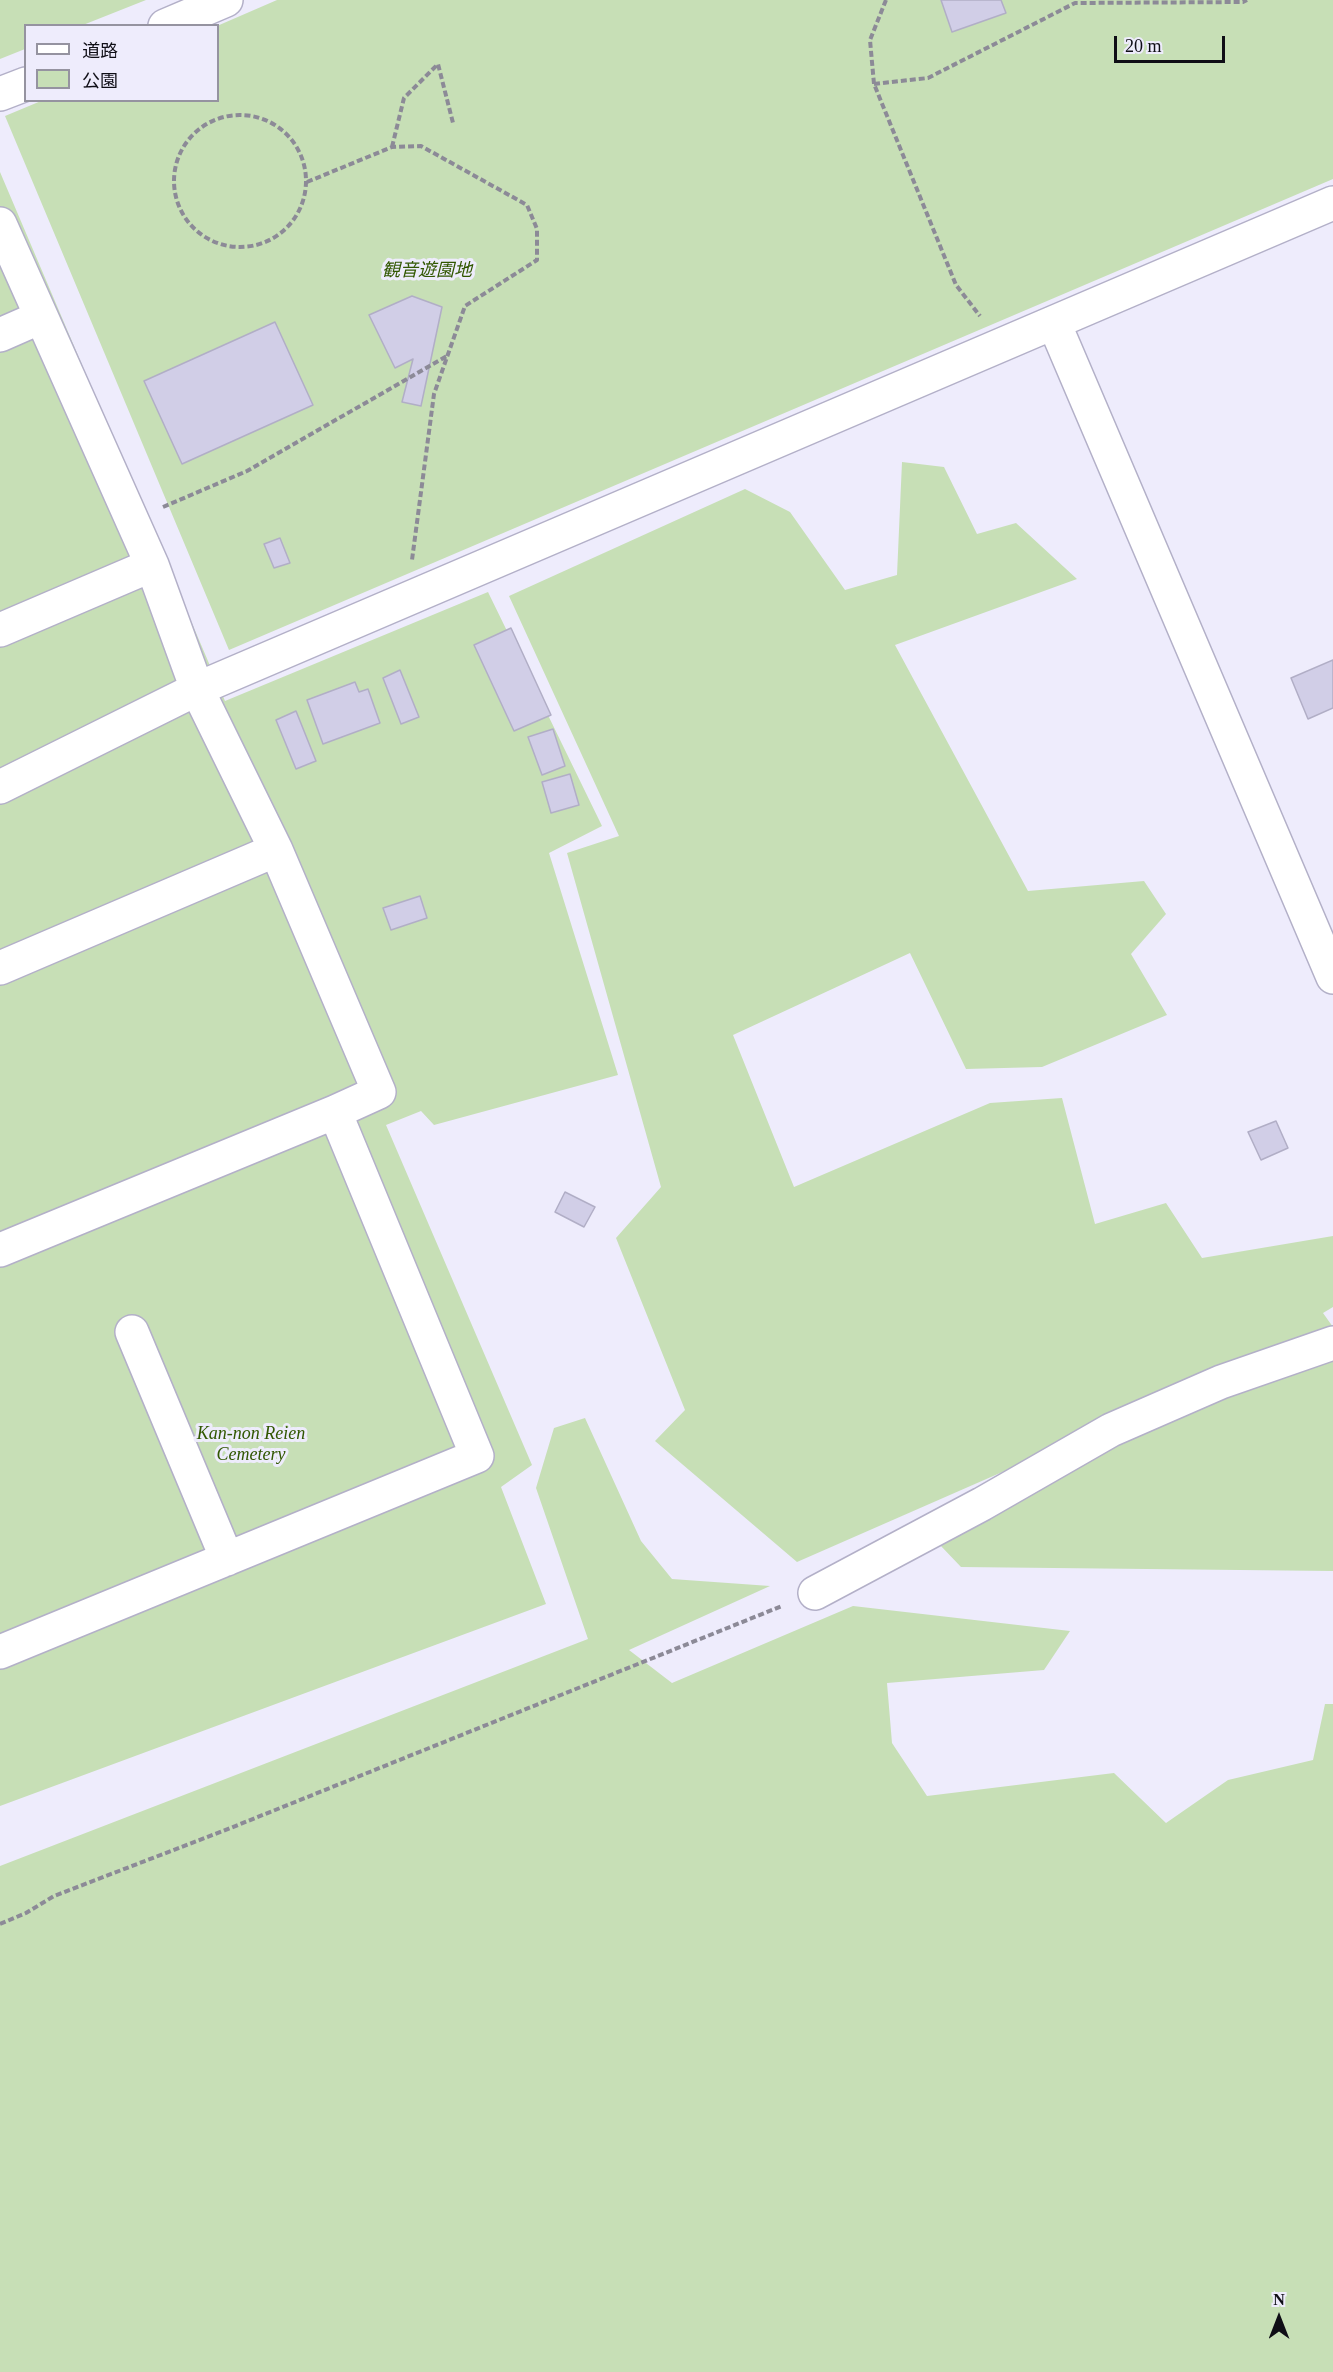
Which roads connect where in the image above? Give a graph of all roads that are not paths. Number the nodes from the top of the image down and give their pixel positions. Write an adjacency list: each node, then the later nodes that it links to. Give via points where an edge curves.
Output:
1 (225, 0): 2 (street)
2 (170, 24)
3 (24, 85): 4 (street)
4 (0, 94)
5 (1330, 212): 9 (street)
6 (0, 224): 7 (street)
7 (13, 288): 8 (street)
8 (41, 317): 10 (street); 11 (street)
9 (1054, 323): 13 (street); 17 (street)
10 (0, 335)
11 (152, 565): 12 (street); 13 (street)
12 (0, 630)
13 (197, 689): 14 (street); 15 (street)
14 (0, 787)
15 (276, 850): 16 (street); 18 (street, via 378,1092)
16 (0, 968)
17 (1333, 977)
18 (335, 1112): 19 (street); 22 (street, via 477,1456)
19 (0, 1250)
20 (132, 1332): 22 (street)
21 (1333, 1343): 23 (street, via 1221,1382 1111,1430)
22 (227, 1559): 24 (street)
23 (815, 1593)
24 (0, 1652)

